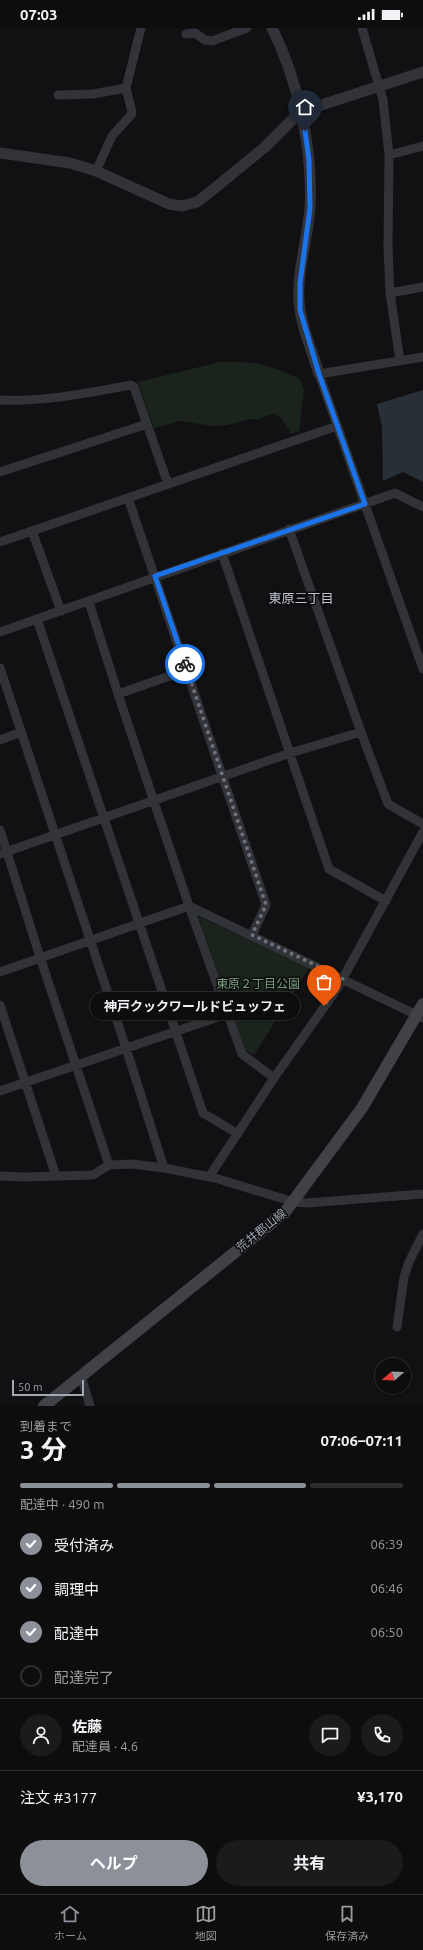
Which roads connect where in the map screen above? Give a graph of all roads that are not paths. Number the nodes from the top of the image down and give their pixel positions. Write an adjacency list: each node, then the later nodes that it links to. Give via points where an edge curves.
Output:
1 (142, 28): 8 (street)
2 (247, 28): 5 (street, via 212,41 204,40 194,33)
3 (272, 28): 10 (street, via 290,70)
4 (362, 28): 7 (street)
5 (186, 34)
6 (423, 72): 7 (street)
7 (380, 85): 10 (street); 13 (street)
8 (126, 88): 9 (street, via 93,94); 14 (street, via 132,107 131,115 112,136)
9 (58, 95)
10 (300, 112): 14 (street, via 265,147 197,202 182,206 169,204); 19 (street, via 309,160 310,201 299,299 303,323)
11 (423, 146): 13 (street)
12 (0, 153): 14 (street, via 63,161)
13 (389, 155): 16 (street)
14 (96, 171)
15 (423, 288): 16 (street)
16 (390, 293): 18 (street)
17 (423, 357): 18 (street)
18 (400, 361): 19 (street)
19 (319, 374): 22 (street)
20 (0, 400): 21 (street, via 53,398 131,385 134,387)
21 (147, 424): 23 (street); 24 (street)
22 (337, 426): 24 (street); 26 (street)
23 (0, 472)
24 (168, 484): 25 (street)
25 (128, 498): 29 (street); 32 (street)
26 (365, 504): 27 (street, via 395,493); 28 (street); 37 (street)
27 (423, 507)
28 (289, 530): 31 (street); 43 (street)
29 (32, 531): 30 (street); 34 (street)
30 (0, 542)
31 (222, 553): 32 (street); 45 (street)
32 (155, 576): 33 (street); 40 (street)
33 (89, 602): 34 (street); 41 (street)
34 (61, 611): 35 (street)
35 (37, 619): 36 (street); 48 (street)
36 (0, 632)
37 (419, 645): 39 (street)
38 (0, 668): 42 (street)
39 (423, 669)
40 (186, 670): 41 (street); 46 (street)
41 (118, 694): 47 (street)
42 (21, 732): 44 (street); 52 (street)
43 (361, 732): 45 (street); 49 (street, via 388,804)
44 (0, 740)
45 (290, 753): 46 (street); 54 (street, via 329,869)
46 (223, 777): 47 (street); 57 (street, via 266,905)
47 (153, 801): 48 (street); 55 (street)
48 (103, 818): 52 (street); 56 (street)
49 (423, 824)
50 (0, 830): 53 (street)
51 (423, 832): 54 (street)
52 (55, 836): 53 (street); 58 (street)
53 (3, 852): 59 (street)
54 (386, 901): 61 (street)
55 (189, 906): 56 (street); 57 (street); 64 (street)
56 (139, 924): 58 (street); 65 (street)
57 (252, 935): 61 (street)
58 (89, 941): 59 (street); 66 (street)
59 (40, 957): 60 (street); 67 (street)
60 (0, 972)
61 (343, 978): 63 (street); 68 (street)
62 (0, 1005): 69 (street)
63 (421, 1012): 78 (main road, 荒井郡山線, via 362,1108)
64 (227, 1014): 65 (street); 68 (street, via 242,1054)
65 (175, 1031): 66 (street); 71 (street, via 203,1113)
66 (126, 1048): 67 (street); 73 (street)
67 (75, 1064): 69 (street); 72 (street)
68 (274, 1078): 71 (street)
69 (25, 1082): 70 (street); 75 (street)
70 (0, 1091)
71 (238, 1134): 76 (street)
72 (109, 1165): 73 (street, via 132,1164); 75 (street, via 93,1175)
73 (164, 1168): 76 (street)
74 (0, 1176): 75 (street)
75 (56, 1176)
76 (209, 1177): 78 (street)
77 (423, 1194): 78 (street, via 324,1203)
78 (294, 1202): 81 (main road, 荒井郡山線, via 285,1212)
79 (423, 1234): 80 (street, via 404,1276)
80 (397, 1327)
81 (81, 1376): 82 (main road, 荒井郡山線); 83 (street)
82 (44, 1406)
83 (90, 1406)

